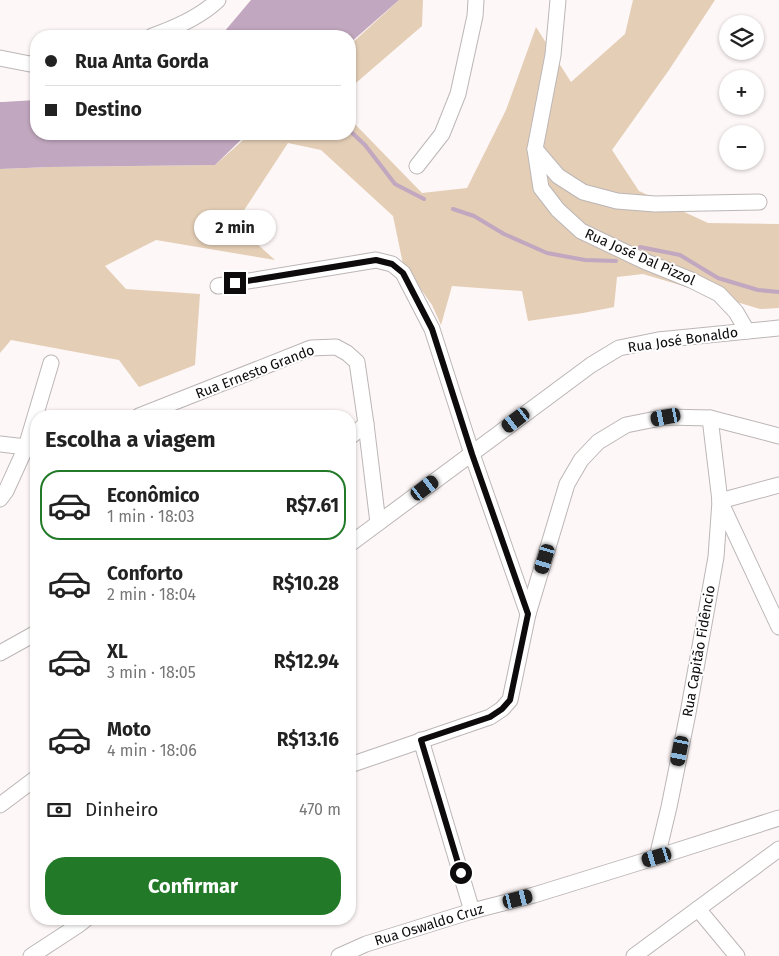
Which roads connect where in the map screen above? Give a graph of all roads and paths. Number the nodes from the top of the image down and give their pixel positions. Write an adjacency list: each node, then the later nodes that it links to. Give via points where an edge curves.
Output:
1 (218, 0): 4 (street, via 210,8)
2 (476, 0): 8 (street, via 458,94 442,134)
3 (558, 0): 7 (street, Rua José Dal Pizzol, via 553,55)
4 (168, 30)
5 (0, 58): 6 (street)
6 (30, 64)
7 (535, 149): 9 (street, via 558,176 575,187 617,202); 12 (street, Rua José Dal Pizzol, via 541,188 558,210 581,231 719,294 736,312)
8 (417, 166)
9 (759, 202)
10 (218, 286): 23 (street, via 376,260 392,264 403,273 432,329)
11 (779, 328): 12 (street, Rua José Bonaldo)
12 (747, 331): 23 (street, Rua José Bonaldo, via 658,340 619,348 591,365)
13 (51, 363): 14 (street)
14 (40, 410)
15 (154, 410): 17 (street, Rua Ernesto Grando, via 311,348 336,347 357,362)
16 (710, 418): 19 (street); 26 (street); 29 (street, via 666,417 626,425 598,442 581,460 567,484)
17 (366, 424): 18 (street); 27 (street, Rua Ernesto Grando)
18 (356, 432)
19 (779, 436)
20 (0, 444): 21 (street)
21 (30, 446)
22 (30, 448): 25 (street)
23 (472, 454): 27 (street, Rua José Bonaldo); 29 (street)
24 (779, 485): 26 (street)
25 (0, 499)
26 (720, 501): 30 (street); 39 (street, Rua Capitão Fidêncio, via 716,558 688,713)
27 (378, 523): 28 (street, Rua José Bonaldo)
28 (356, 540)
29 (528, 614): 33 (street, via 510,700 490,717)
30 (777, 619)
31 (30, 636): 32 (street)
32 (0, 653)
33 (421, 740): 34 (street); 41 (street)
34 (356, 763)
35 (30, 782): 36 (street)
36 (0, 805)
37 (779, 818): 39 (street, Rua Oswaldo Cruz)
38 (779, 850): 40 (street)
39 (657, 857): 41 (street, Rua Oswaldo Cruz)
40 (698, 909): 45 (street); 46 (street)
41 (472, 911): 44 (street, Rua Oswaldo Cruz)
42 (78, 925): 43 (street)
43 (31, 956)
44 (338, 956)
45 (634, 956)
46 (737, 956)

